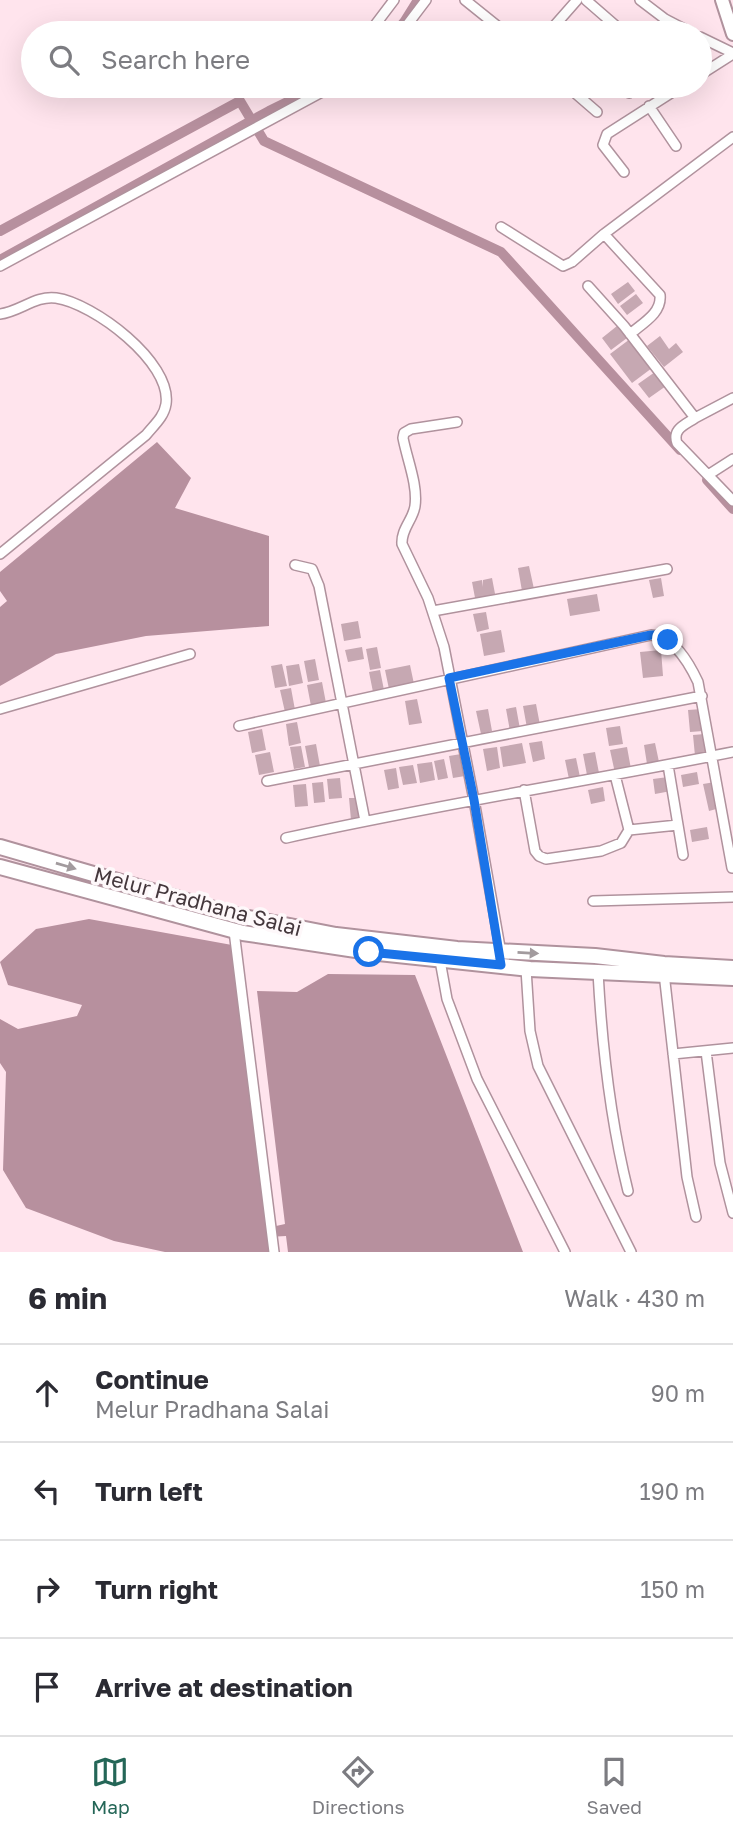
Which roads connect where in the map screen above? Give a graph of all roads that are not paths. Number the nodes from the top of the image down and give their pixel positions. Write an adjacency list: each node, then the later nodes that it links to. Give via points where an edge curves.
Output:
1 (394, 0): 8 (street)
2 (426, 0): 9 (street)
3 (465, 0): 10 (street)
4 (577, 0): 11 (street)
5 (586, 0): 12 (street)
6 (640, 0): 13 (street)
7 (722, 0): 14 (main road)
8 (380, 21)
9 (410, 21)
10 (491, 21)
11 (558, 21)
12 (610, 21)
13 (669, 21)
14 (733, 34)
15 (712, 43): 16 (street)
16 (733, 53): 17 (street)
17 (712, 67)
18 (311, 98): 28 (street)
19 (581, 98): 22 (street)
20 (662, 98): 21 (street)
21 (649, 106): 24 (street); 25 (street, via 604,139 603,145)
22 (597, 112)
23 (733, 136): 27 (street)
24 (676, 146)
25 (624, 172)
26 (501, 227): 27 (street, via 563,266)
27 (604, 234): 31 (street, via 660,295 654,314)
28 (0, 266)
29 (588, 286): 31 (street)
30 (0, 314): 38 (street, via 38,300 66,300 125,334 163,381 166,394 161,418 146,435)
31 (630, 334): 33 (street)
32 (733, 398): 33 (street)
33 (695, 418): 36 (street, via 678,430 675,439)
34 (457, 422): 41 (street, via 411,429 403,438 415,508 401,536 402,544)
35 (733, 459): 36 (street)
36 (708, 475): 37 (street)
37 (733, 501)
38 (0, 554)
39 (295, 565): 45 (street, via 307,566 315,574)
40 (667, 569): 41 (street)
41 (433, 611): 43 (street)
42 (190, 654): 46 (street)
43 (449, 678): 44 (street, via 660,635 691,667); 45 (street); 48 (street)
44 (702, 696): 48 (street); 50 (street)
45 (341, 704): 47 (street); 51 (street)
46 (0, 709)
47 (239, 726)
48 (462, 742): 51 (street); 56 (street)
49 (733, 752): 50 (street)
50 (712, 756): 52 (street); 64 (street)
51 (352, 763): 54 (street); 57 (street)
52 (668, 765): 53 (street); 58 (street)
53 (615, 775): 55 (street); 59 (street)
54 (267, 781)
55 (524, 790): 56 (street); 59 (street, via 536,851 542,858 613,847)
56 (474, 800): 57 (street); 69 (street)
57 (365, 821): 60 (street)
58 (678, 825): 59 (street); 62 (street)
59 (629, 830)
60 (286, 838)
61 (0, 847): 68 (main road, Melur Pradhana Salai, one-way to 68, via 238,916)
62 (684, 855)
63 (0, 867): 67 (main road, Melur Pradhana Salai)
64 (732, 868)
65 (733, 897): 66 (street)
66 (593, 901)
67 (234, 931): 68 (main road, Melur Pradhana Salai, via 369,952); 81 (street)
68 (438, 952): 69 (main road, Melur Pradhana Salai); 82 (street, via 447,999 477,1079)
69 (501, 959): 71 (main road, Melur Pradhana Salai); 72 (main road, Melur Pradhana Salai, one-way to 72, via 595,956)
70 (733, 968): 72 (main road, Melur Pradhana Salai)
71 (526, 969): 73 (main road, Melur Pradhana Salai); 83 (street, via 530,1031 538,1066)
72 (664, 970): 73 (main road, Melur Pradhana Salai); 74 (main road, Melur Pradhana Salai); 77 (street)
73 (598, 972): 78 (street, via 602,1045)
74 (733, 978)
75 (733, 1048): 76 (street)
76 (706, 1051): 77 (street); 79 (street, via 720,1163)
77 (673, 1054): 80 (street)
78 (628, 1191)
79 (733, 1213)
80 (696, 1217)
81 (274, 1252)
82 (565, 1252)
83 (631, 1252)

